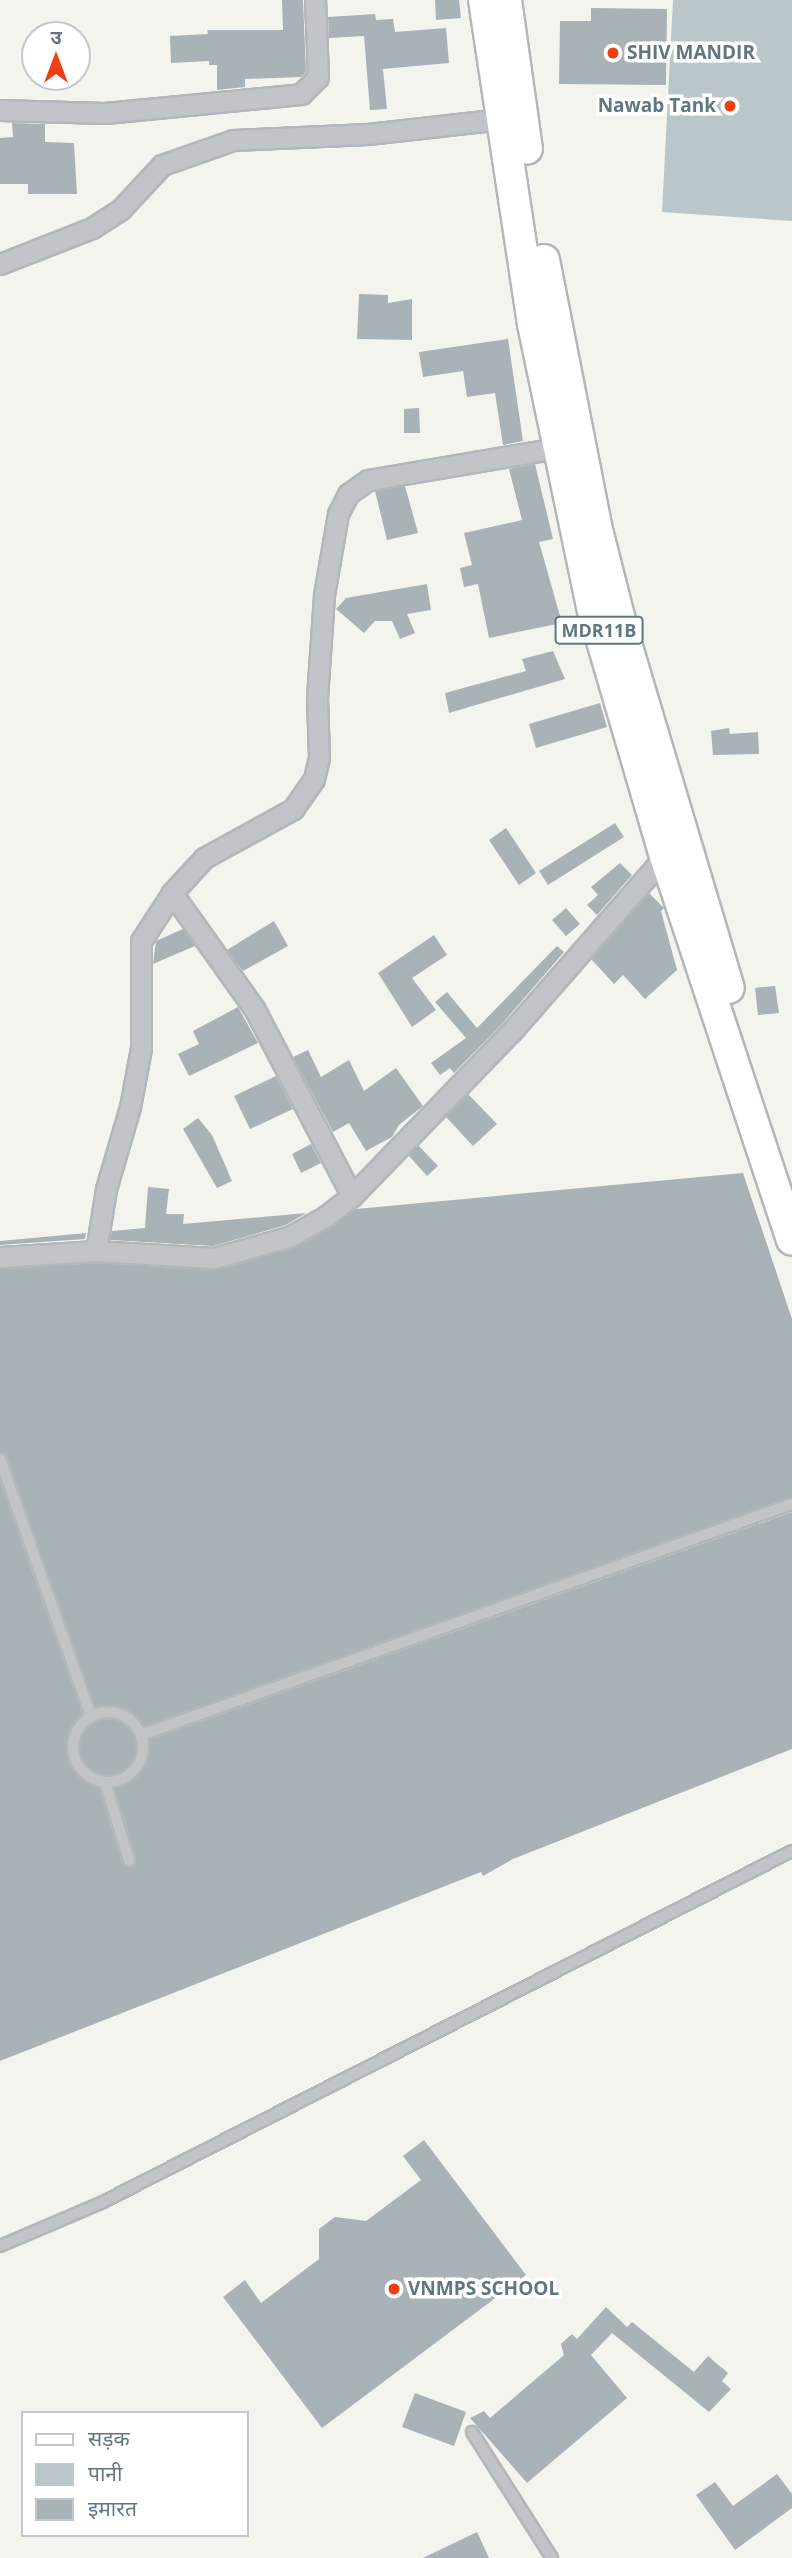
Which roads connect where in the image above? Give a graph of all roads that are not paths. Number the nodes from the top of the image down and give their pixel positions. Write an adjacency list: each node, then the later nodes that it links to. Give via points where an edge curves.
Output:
1 (315, 0): 4 (street, via 318,77 302,94 105,113)
2 (484, 0): 5 (main road, MDR11B)
3 (506, 0): 5 (main road, MDR11B)
4 (0, 110)
5 (512, 118): 6 (street, via 368,134 233,140 162,165 121,209 92,228); 7 (main road, MDR11B); 8 (main road, MDR11B, via 598,534)
6 (0, 264)
7 (557, 448): 8 (main road, MDR11B, via 593,610); 9 (street, via 368,480 348,494 338,514 324,595 317,698 319,757 314,779 293,809 204,858)
8 (669, 844): 10 (main road, MDR11B); 11 (street, via 511,1032); 12 (main road, MDR11B)
9 (172, 893): 11 (street, via 255,1010); 13 (street, via 141,941 141,1048 130,1107 106,1189)
10 (792, 1178)
11 (352, 1196): 13 (street, via 291,1236 214,1258)
12 (792, 1240)
13 (96, 1251): 14 (street)
14 (0, 1257)
15 (1, 1466): 17 (lane)
16 (792, 1504): 18 (lane)
17 (91, 1716): 18 (lane, via 115,1713 126,1717); 19 (lane, via 75,1733 73,1755 85,1774)
18 (141, 1735): 19 (lane, via 143,1747 135,1770)
19 (105, 1782): 21 (lane)
20 (792, 1852): 22 (lane, via 103,2202)
21 (130, 1860)
22 (0, 2246)
23 (472, 2432): 24 (lane)
24 (552, 2558)

